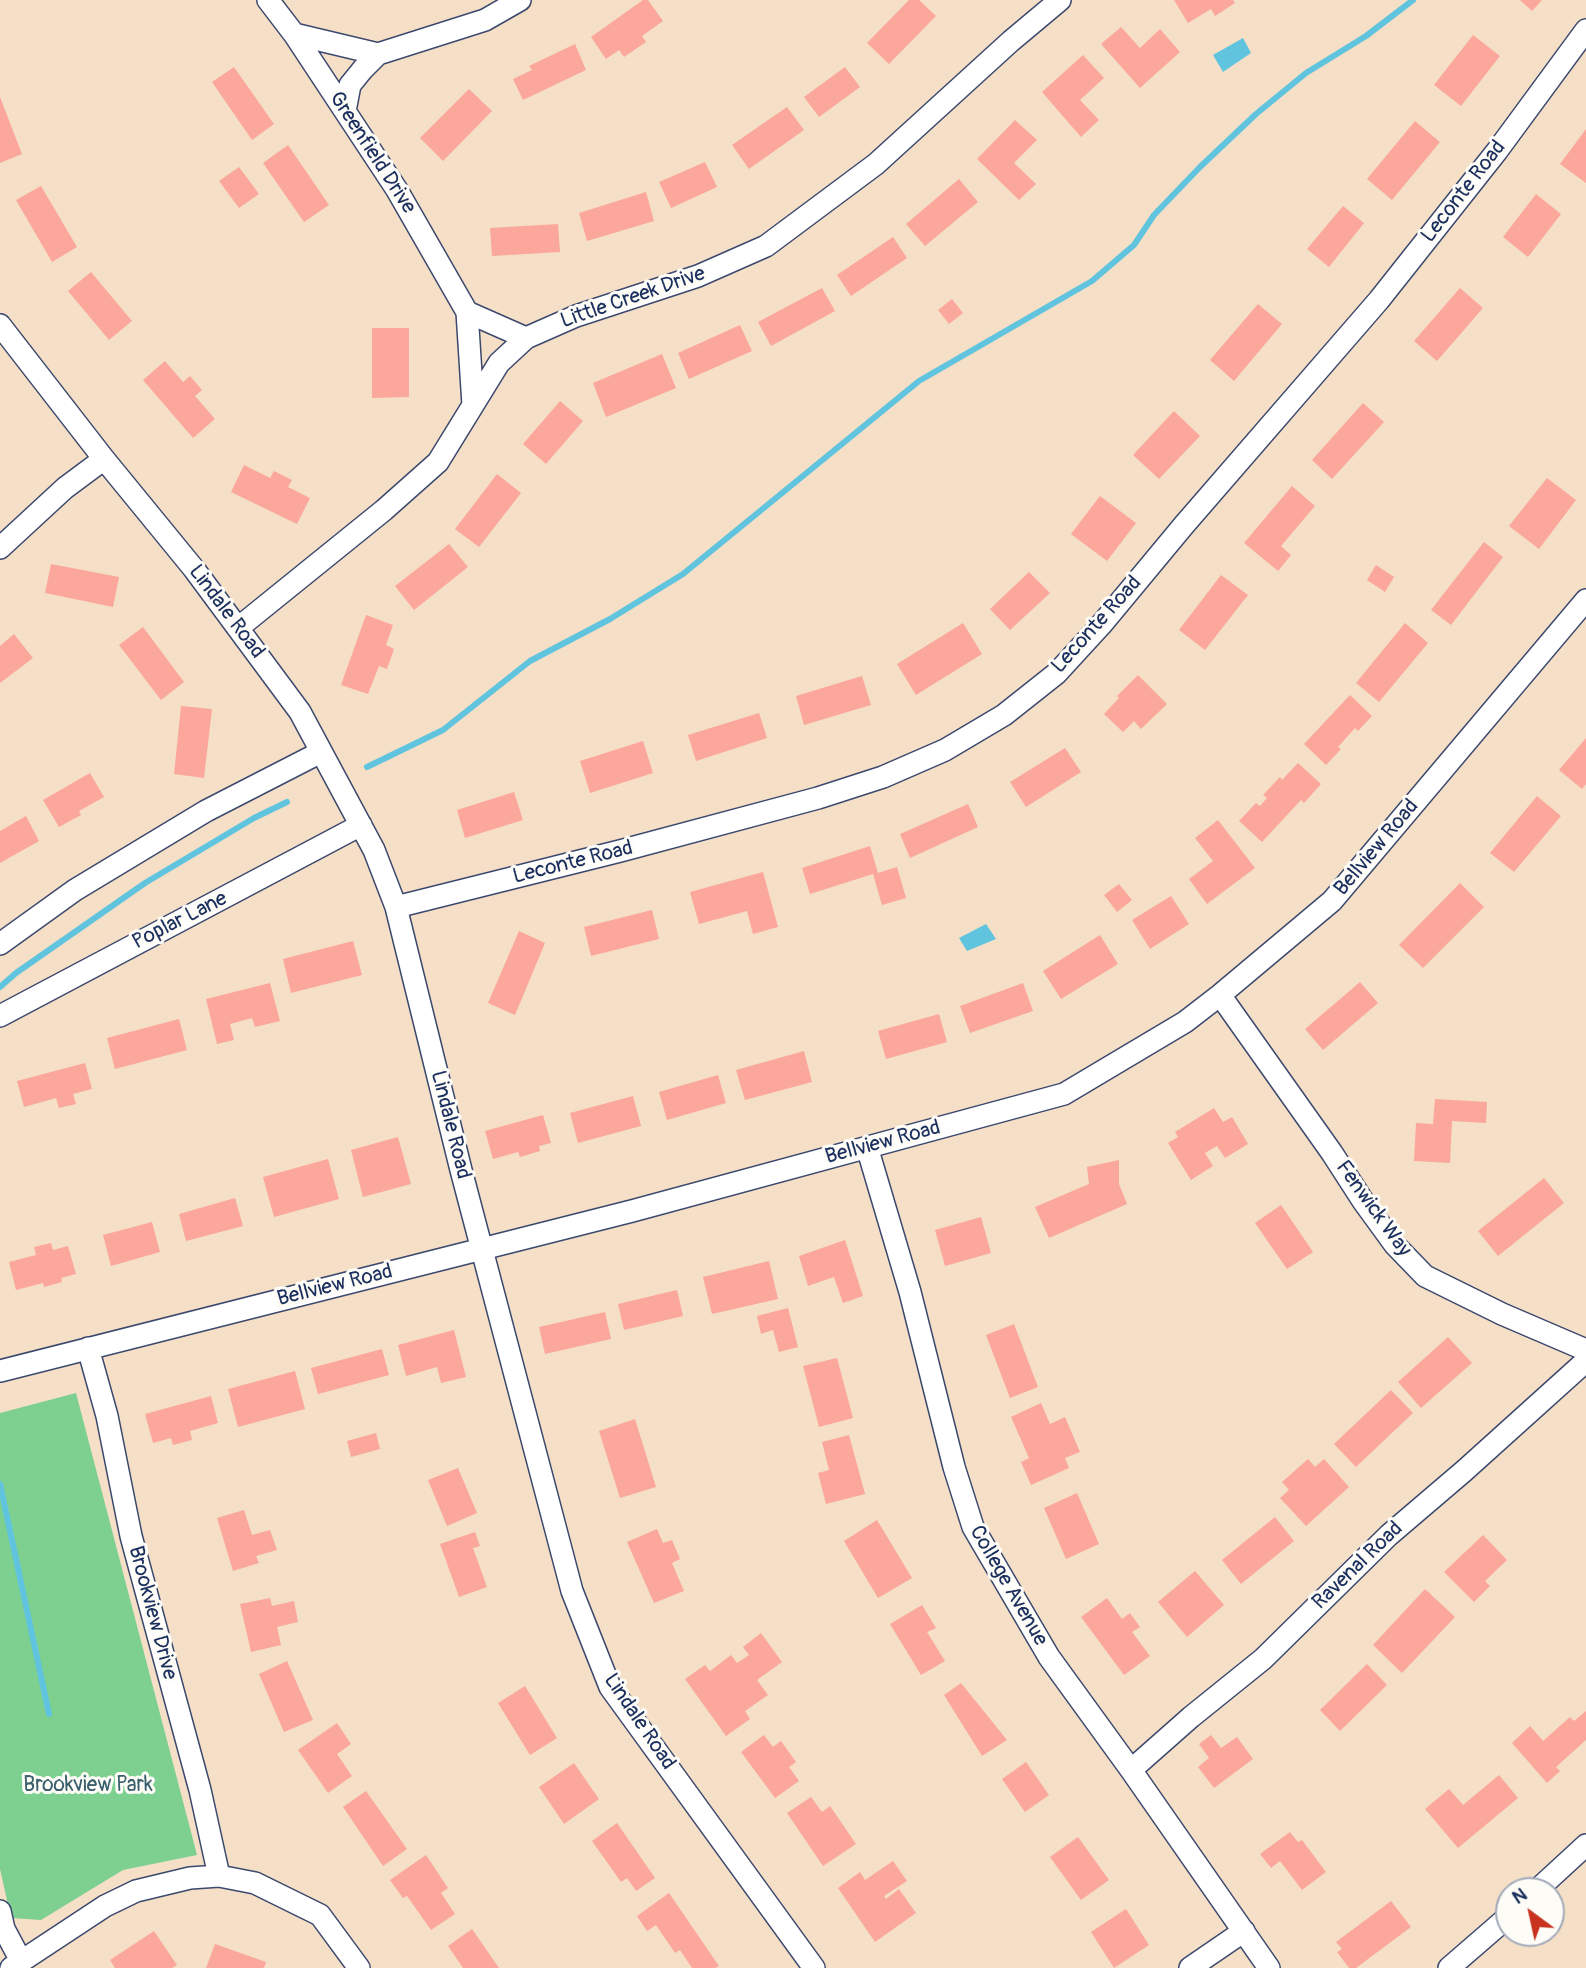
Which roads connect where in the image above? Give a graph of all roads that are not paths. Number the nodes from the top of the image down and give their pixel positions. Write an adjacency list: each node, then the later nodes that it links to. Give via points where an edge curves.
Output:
1 (268, 0): 5 (street, Greenfield Drive)
2 (520, 0): 6 (street, via 485,20)
3 (1060, 0): 10 (street, Little Creek Drive, via 876,164 766,246 698,276 576,316)
4 (1586, 30): 18 (street, Leconte Road, via 1379,300 1101,625 1057,673 1004,715 945,750 883,777 817,798)
5 (294, 34): 6 (street); 7 (street, Greenfield Drive)
6 (378, 54): 7 (street, via 350,85)
7 (345, 111): 8 (street, Greenfield Drive)
8 (467, 312): 10 (street); 11 (street, Greenfield Drive)
9 (0, 324): 12 (street, Lindale Road)
10 (526, 338): 11 (street, Little Creek Drive, via 499,363)
11 (473, 405): 15 (street, Little Creek Drive, via 438,462)
12 (104, 459): 13 (street); 15 (street, Lindale Road)
13 (0, 548)
14 (1586, 600): 20 (street, Bellview Road, via 1332,901)
15 (238, 628): 16 (street, Lindale Road, via 300,712)
16 (321, 752): 17 (street, Lindale Road); 19 (street, via 206,811 75,890)
17 (361, 825): 18 (street, Lindale Road); 21 (street, Poplar Lane)
18 (397, 906): 23 (street, Lindale Road)
19 (0, 944)
20 (1220, 995): 22 (street, Bellview Road, via 1185,1022 1064,1094); 25 (street, Fenwick Way, via 1370,1212 1425,1276)
21 (0, 1016)
22 (867, 1147): 23 (street, Bellview Road); 28 (street, College Avenue, via 973,1527 1049,1657)
23 (481, 1249): 24 (street, Bellview Road); 37 (street, Lindale Road, via 572,1591 610,1687)
24 (88, 1348): 27 (street, Bellview Road); 30 (street, Brookview Drive)
25 (1586, 1350)
26 (1586, 1361): 28 (street, Ravenal Road, via 1388,1535 1263,1659)
27 (0, 1371)
28 (1131, 1770): 34 (street, College Avenue)
29 (1586, 1845): 31 (street)
30 (219, 1877): 35 (street, via 190,1878 135,1891); 36 (street, via 255,1883 320,1915)
31 (1551, 1877)
32 (0, 1911): 35 (street)
33 (1495, 1928): 40 (street)
34 (1244, 1931): 38 (street); 39 (street, College Avenue)
35 (16, 1965)
36 (359, 1968)
37 (814, 1968)
38 (1190, 1968)
39 (1269, 1968)
40 (1449, 1968)

